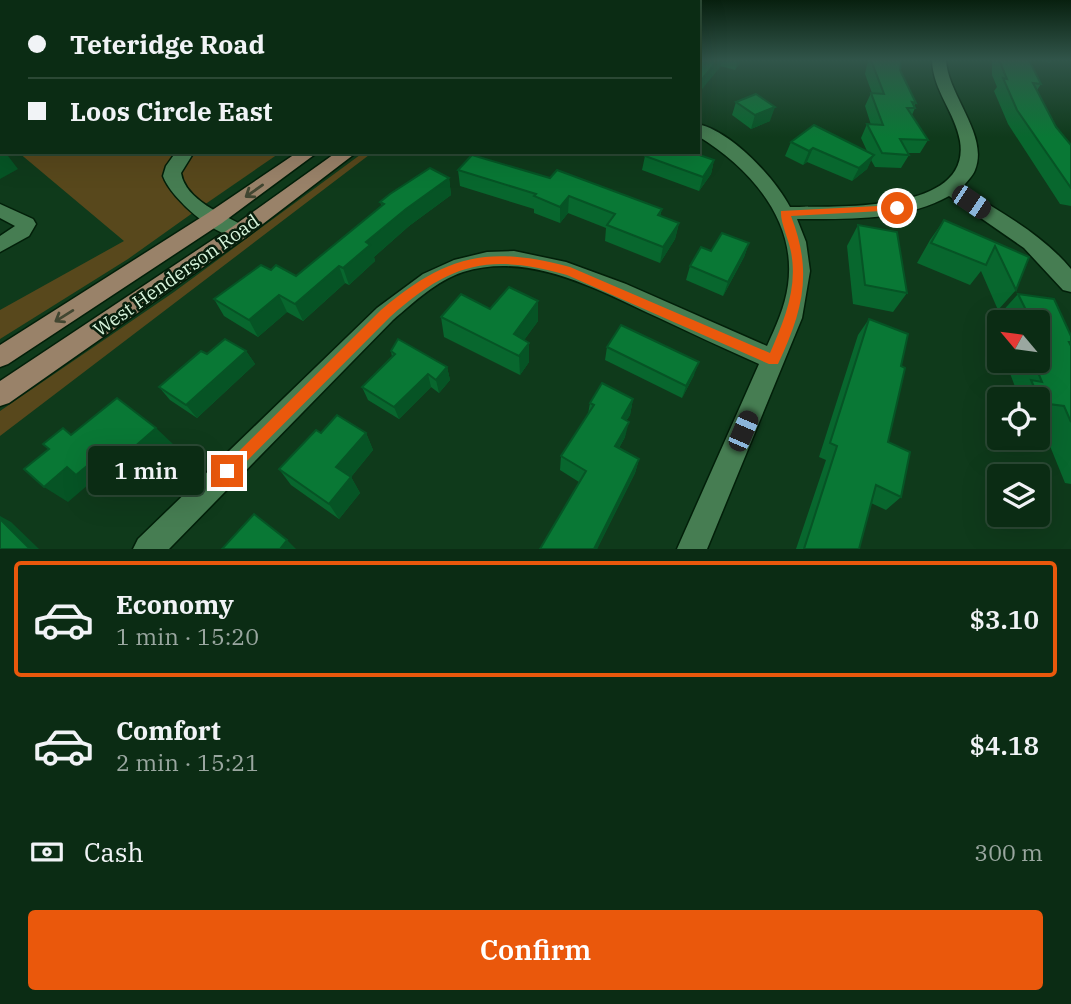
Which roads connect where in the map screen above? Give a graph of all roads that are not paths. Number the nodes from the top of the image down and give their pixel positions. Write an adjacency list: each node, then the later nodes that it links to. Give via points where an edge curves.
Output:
1 (943, 86): 6 (street, via 970,147 966,172)
2 (700, 130): 8 (street, via 744,160)
3 (184, 154): 9 (street, via 172,176 180,191)
4 (307, 154): 9 (main road, West Henderson Road, one-way to 9)
5 (346, 154): 10 (main road, West Henderson Road)
6 (951, 189): 8 (street, via 925,202 897,208); 12 (street, via 1031,242)
7 (0, 210): 11 (street, via 26,224)
8 (785, 213): 14 (street, via 799,264 798,291)
9 (215, 218): 10 (street); 13 (main road, West Henderson Road, one-way to 13)
10 (239, 232): 15 (main road, West Henderson Road)
11 (0, 245)
12 (1071, 284)
13 (0, 357)
14 (774, 360): 16 (street, via 570,271 512,260 462,264 437,275 385,314); 17 (street)
15 (0, 395)
16 (148, 549)
17 (692, 549)

